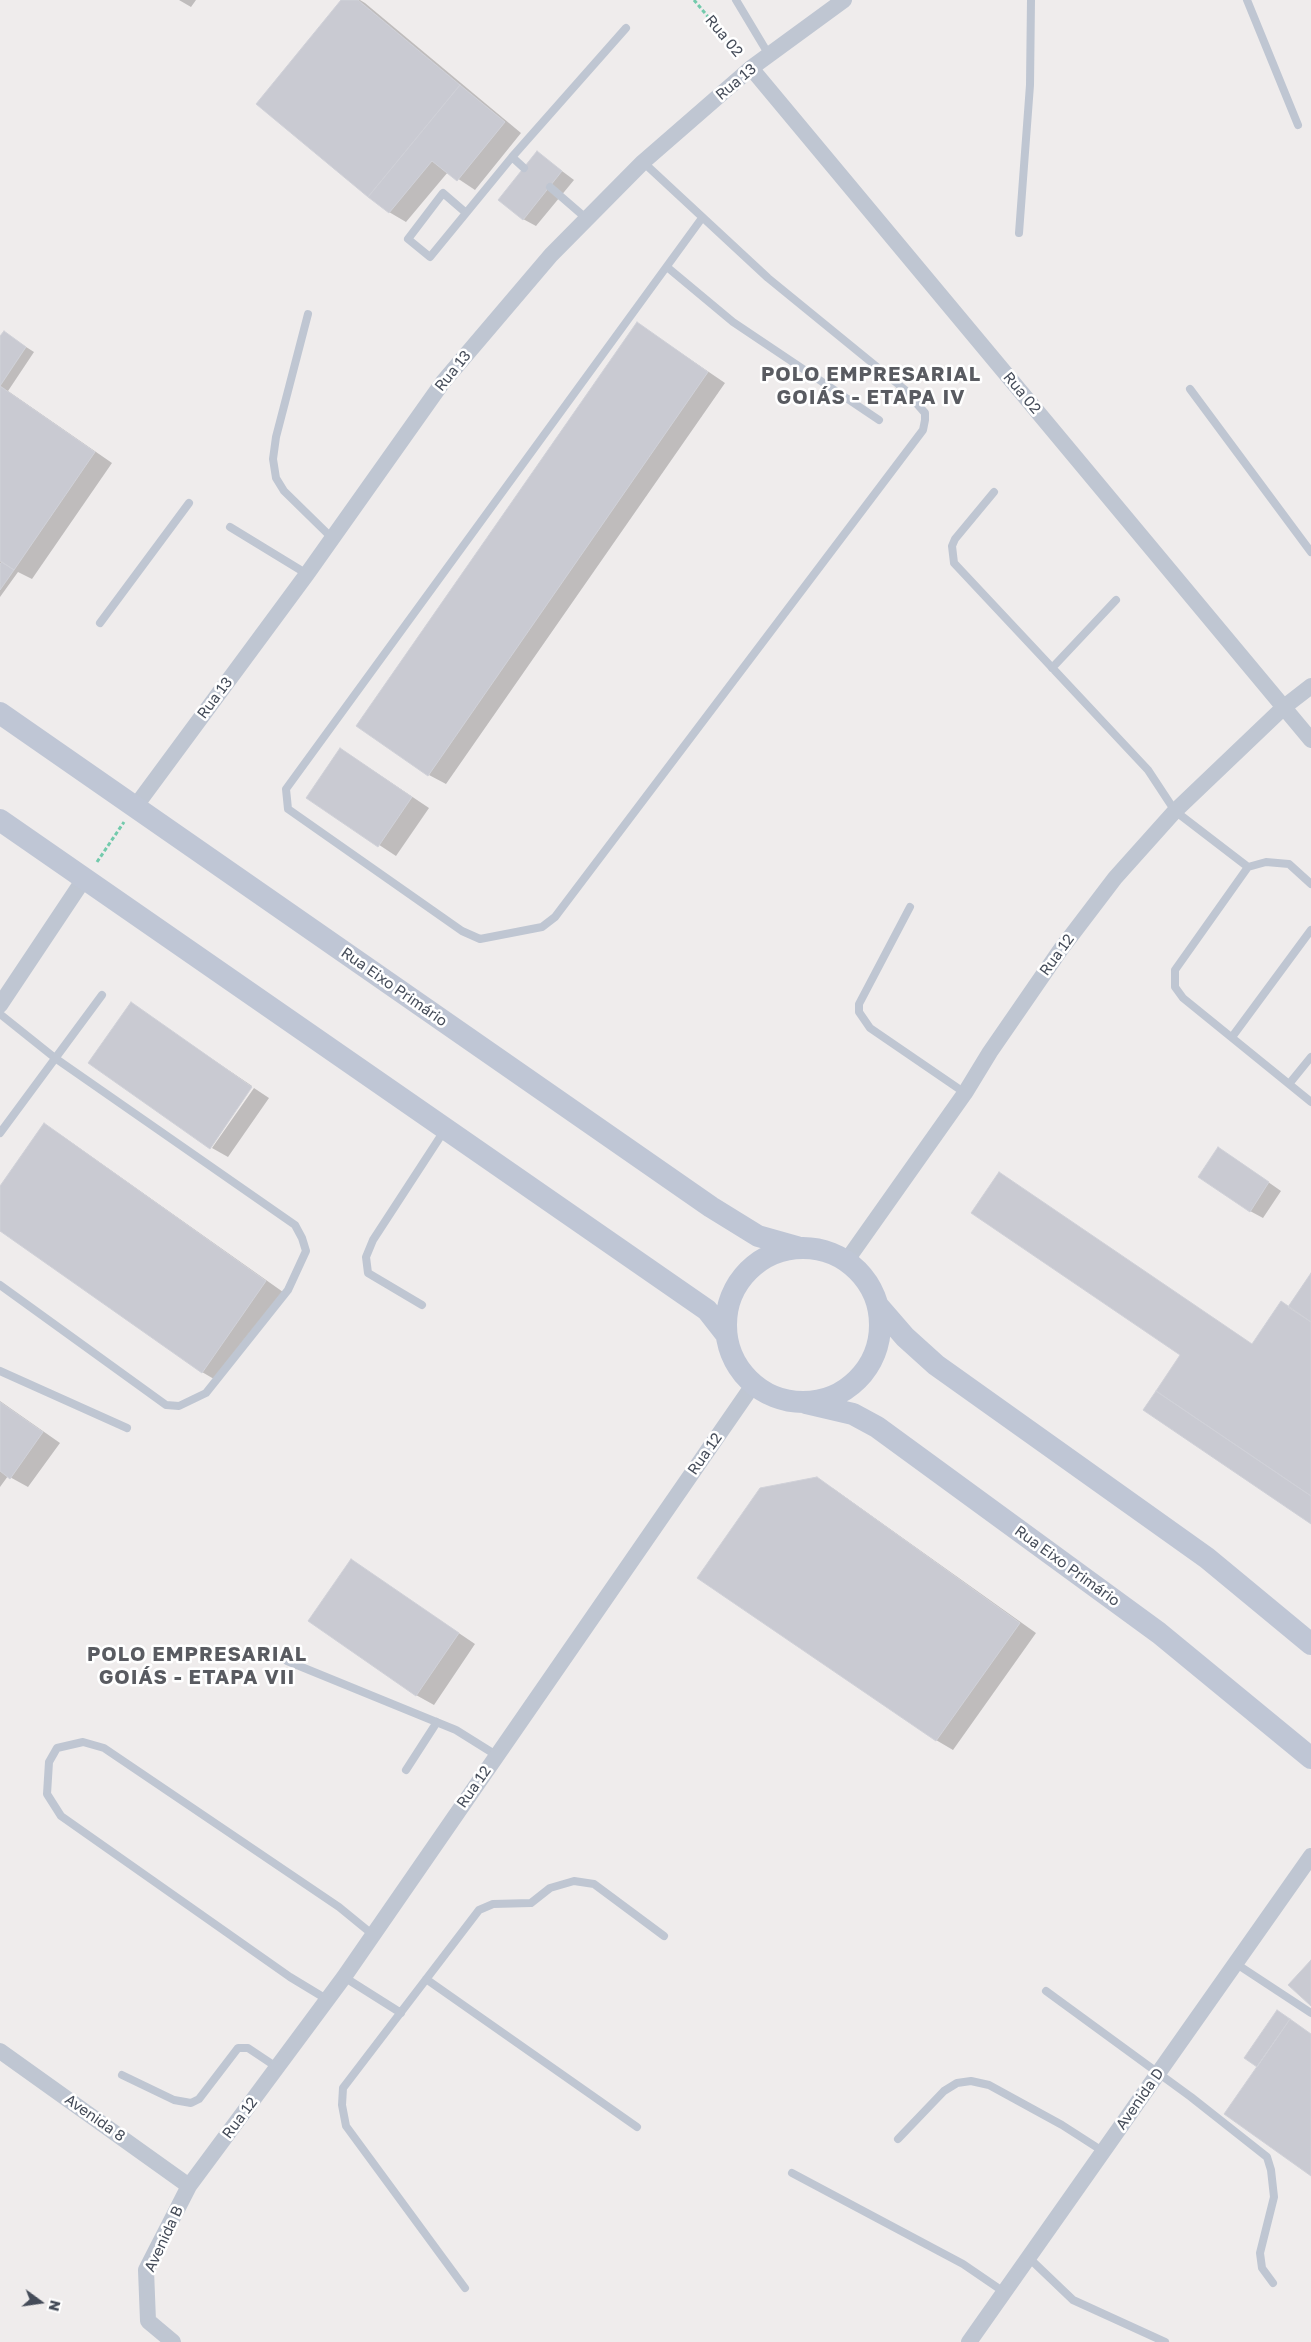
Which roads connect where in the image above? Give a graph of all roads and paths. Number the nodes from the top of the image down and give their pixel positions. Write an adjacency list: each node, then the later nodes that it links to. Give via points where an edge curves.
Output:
1 (694, 0): 8 (path, Rua 02)
2 (736, 0): 7 (lane)
3 (844, 0): 7 (street, Rua 13)
4 (1031, 0): 17 (lane, via 1030,85)
5 (1247, 0): 9 (lane)
6 (626, 28): 10 (lane)
7 (769, 55): 8 (street, Rua 13)
8 (751, 68): 11 (street, Rua 13); 32 (street, Rua 02)
9 (1298, 125)
10 (512, 157): 12 (lane); 14 (lane)
11 (642, 162): 15 (lane); 16 (street, Rua 13)
12 (524, 168)
13 (550, 187): 16 (lane)
14 (465, 212): 14 (lane, via 430,257 408,239 444,193)
15 (702, 218): 18 (lane); 18 (lane, via 768,278 904,389 925,413 923,430 555,917 542,927 480,939 462,931 288,809 286,789)
16 (587, 219): 25 (street, Rua 13, via 551,255 443,382)
17 (1019, 233)
18 (667, 266): 21 (lane, via 733,322)
19 (308, 314): 25 (lane, via 273,459 276,478 284,491)
20 (1190, 389): 26 (lane)
21 (879, 420)
22 (994, 492): 30 (lane, via 955,539 952,546 954,562)
23 (189, 502): 29 (lane)
24 (230, 527): 27 (lane)
25 (332, 538): 27 (street, Rua 13)
26 (1311, 552)
27 (308, 574): 35 (street, Rua 13)
28 (1116, 600): 30 (lane)
29 (100, 623)
30 (1052, 668): 36 (lane, via 1148,770)
31 (1311, 686): 32 (street, Rua 12)
32 (1284, 707): 34 (street, Rua 02); 36 (street, Rua 12)
33 (0, 713): 35 (street, Rua Eixo Primário)
34 (1311, 740)
35 (135, 807): 39 (path); 54 (street, Rua Eixo Primário, via 711,1207 758,1236)
36 (1175, 811): 38 (lane); 50 (street, Rua 12, via 1115,878 1061,949 990,1052)
37 (0, 820): 39 (street)
38 (1248, 867): 40 (lane, via 1266,862 1289,864); 46 (lane, via 1175,970 1175,987 1183,998)
39 (84, 879): 44 (street); 52 (street)
40 (1311, 884)
41 (910, 908): 50 (lane, via 859,1004 861,1019)
42 (1311, 930): 46 (lane)
43 (102, 994): 48 (lane)
44 (0, 1005)
45 (0, 1014): 48 (lane)
46 (1232, 1037): 49 (lane)
47 (1311, 1057): 49 (lane)
48 (55, 1058): 53 (lane); 56 (lane, via 295,1225 306,1251 288,1290 206,1393 179,1406 166,1405)
49 (1289, 1084): 51 (lane)
50 (966, 1093): 55 (street, Rua 12)
51 (1311, 1102)
52 (445, 1129): 57 (lane, via 373,1240 366,1257 368,1273); 59 (street, via 707,1310)
53 (0, 1133)
54 (797, 1247): 55 (street, via 823,1250); 59 (street, via 773,1253 752,1266 736,1285 727,1308)
55 (847, 1260): 58 (street, via 872,1288)
56 (0, 1285)
57 (422, 1305)
58 (879, 1306): 62 (street, via 881,1329 878,1344 865,1372 849,1388 829,1398); 64 (street, via 905,1337 936,1365 1206,1558)
59 (725, 1333): 61 (street, via 739,1370)
60 (0, 1371): 63 (lane)
61 (753, 1385): 62 (street, via 778,1399); 67 (street, Rua 12)
62 (806, 1403): 68 (street, Rua Eixo Primário, via 853,1414 877,1427 1159,1633)
63 (127, 1428)
64 (1311, 1644)
65 (287, 1662): 66 (lane)
66 (437, 1722): 67 (lane); 69 (lane)
67 (496, 1755): 71 (street, Rua 12)
68 (1311, 1758)
69 (406, 1770)
70 (1311, 1856): 73 (street, Avenida D)
71 (372, 1934): 74 (street, Rua 12); 77 (lane, via 339,1907 104,1748 83,1742 57,1748 49,1762 47,1794 61,1816 290,1977)
72 (664, 1936): 75 (lane, via 594,1884 574,1881 550,1888 531,1903 493,1904 479,1910)
73 (1235, 1963): 79 (lane); 82 (street, Avenida D)
74 (344, 1977): 77 (street, Rua 12); 78 (lane)
75 (426, 1979): 78 (lane); 84 (lane)
76 (1046, 1991): 82 (lane)
77 (328, 2000): 81 (street, Rua 12)
78 (401, 2013): 91 (lane, via 343,2088 346,2126)
79 (1311, 2013)
80 (0, 2051): 88 (street, Avenida 8)
81 (278, 2068): 83 (lane, via 248,2048 238,2048 199,2099 191,2103 174,2100); 88 (street, Rua 12)
82 (1158, 2073): 86 (street, Avenida D); 90 (lane, via 1267,2157 1274,2197 1260,2253 1262,2268)
83 (122, 2076)
84 (637, 2127)
85 (898, 2139): 86 (lane, via 944,2090 957,2083 971,2081 989,2086 1062,2125)
86 (1104, 2152): 89 (street, Avenida D)
87 (792, 2173): 92 (lane, via 963,2264)
88 (189, 2186): 93 (street, Avenida B, via 146,2270 148,2321)
89 (1028, 2257): 92 (street, Avenida D); 95 (lane, via 1073,2300)
90 (1273, 2283)
91 (466, 2288)
92 (1004, 2292): 94 (street, Avenida D)
93 (173, 2342)
94 (968, 2342)
95 (1165, 2342)

